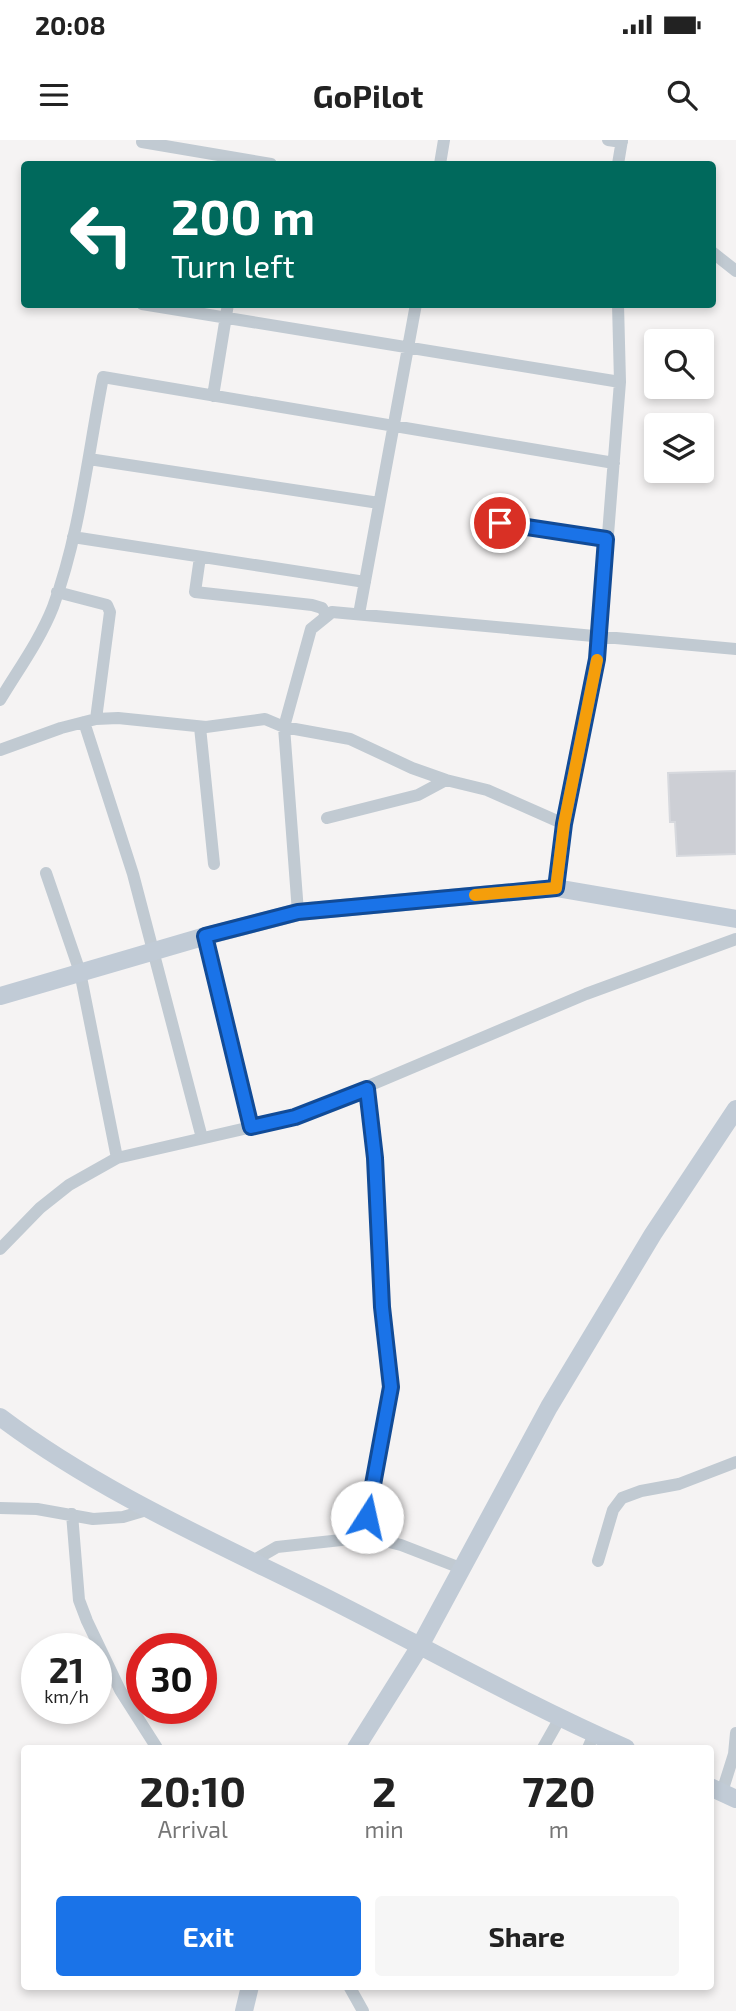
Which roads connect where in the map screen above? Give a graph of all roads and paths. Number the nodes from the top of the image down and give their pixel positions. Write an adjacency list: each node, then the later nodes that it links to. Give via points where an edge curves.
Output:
1 (444, 140): 6 (street)
2 (608, 140): 3 (street)
3 (622, 141): 7 (street)
4 (142, 142): 5 (street)
5 (253, 161)
6 (440, 161)
7 (619, 161)
8 (716, 255): 9 (street)
9 (736, 271)
10 (166, 308): 14 (street)
11 (227, 308): 14 (street)
12 (415, 308): 15 (street)
13 (618, 308): 16 (street)
14 (225, 318): 15 (street); 17 (street)
15 (408, 349): 16 (street); 18 (street)
16 (620, 382): 20 (street)
17 (213, 396): 18 (street); 19 (street, via 103,377)
18 (393, 426): 20 (street); 21 (street)
19 (89, 459): 21 (street); 23 (street)
20 (614, 463): 24 (street)
21 (379, 503): 26 (street)
22 (500, 523): 24 (street)
23 (73, 537): 25 (street); 27 (street)
24 (606, 539): 30 (street)
25 (200, 557): 26 (street); 29 (street, via 195,592 312,605)
26 (365, 582): 28 (street)
27 (57, 592): 32 (street, via 35,642); 33 (street, via 107,605 110,612)
28 (359, 614): 29 (street); 30 (street)
29 (326, 615): 35 (street, via 311,629)
30 (600, 636): 31 (street); 39 (street)
31 (736, 649)
32 (0, 700)
33 (90, 720): 34 (street, via 118,718); 36 (street); 47 (street)
34 (200, 727): 35 (street, via 265,719); 40 (street)
35 (284, 727): 37 (street, via 350,739); 43 (street)
36 (0, 750)
37 (446, 780): 38 (street, via 418,795); 39 (street, via 486,790)
38 (327, 818)
39 (564, 824): 42 (street)
40 (214, 864)
41 (46, 873): 48 (street)
42 (556, 888): 43 (street); 44 (street)
43 (298, 912): 45 (street)
44 (736, 919)
45 (205, 936): 47 (street); 52 (street)
46 (736, 939): 50 (street, via 586,994)
47 (153, 951): 48 (street); 53 (street)
48 (80, 972): 49 (street); 54 (street)
49 (0, 996)
50 (367, 1089): 52 (street, via 295,1117); 61 (street, via 391,1387 367,1517)
51 (736, 1109): 64 (street, via 653,1234 549,1407)
52 (251, 1127): 53 (street)
53 (202, 1138): 54 (street)
54 (117, 1158): 55 (street, via 69,1185)
55 (0, 1249)
56 (0, 1417): 59 (street)
57 (736, 1462): 62 (street, via 679,1484 622,1498 613,1510)
58 (0, 1508): 60 (street)
59 (150, 1510): 60 (street, via 123,1517); 63 (street)
60 (72, 1514): 69 (street, via 79,1600 86,1621 120,1690)
61 (369, 1537): 63 (street, via 277,1547); 64 (street)
62 (598, 1561)
63 (251, 1562): 65 (street)
64 (463, 1569): 65 (street)
65 (420, 1646): 66 (street); 70 (street)
66 (560, 1718): 68 (street); 71 (street)
67 (736, 1733): 73 (street)
68 (591, 1741): 72 (street)
69 (155, 1745)
70 (358, 1745)
71 (545, 1745)
72 (611, 1745)
73 (723, 1793)
74 (249, 1990): 76 (street)
75 (351, 1990): 77 (street)
76 (244, 2011)
77 (363, 2011)

